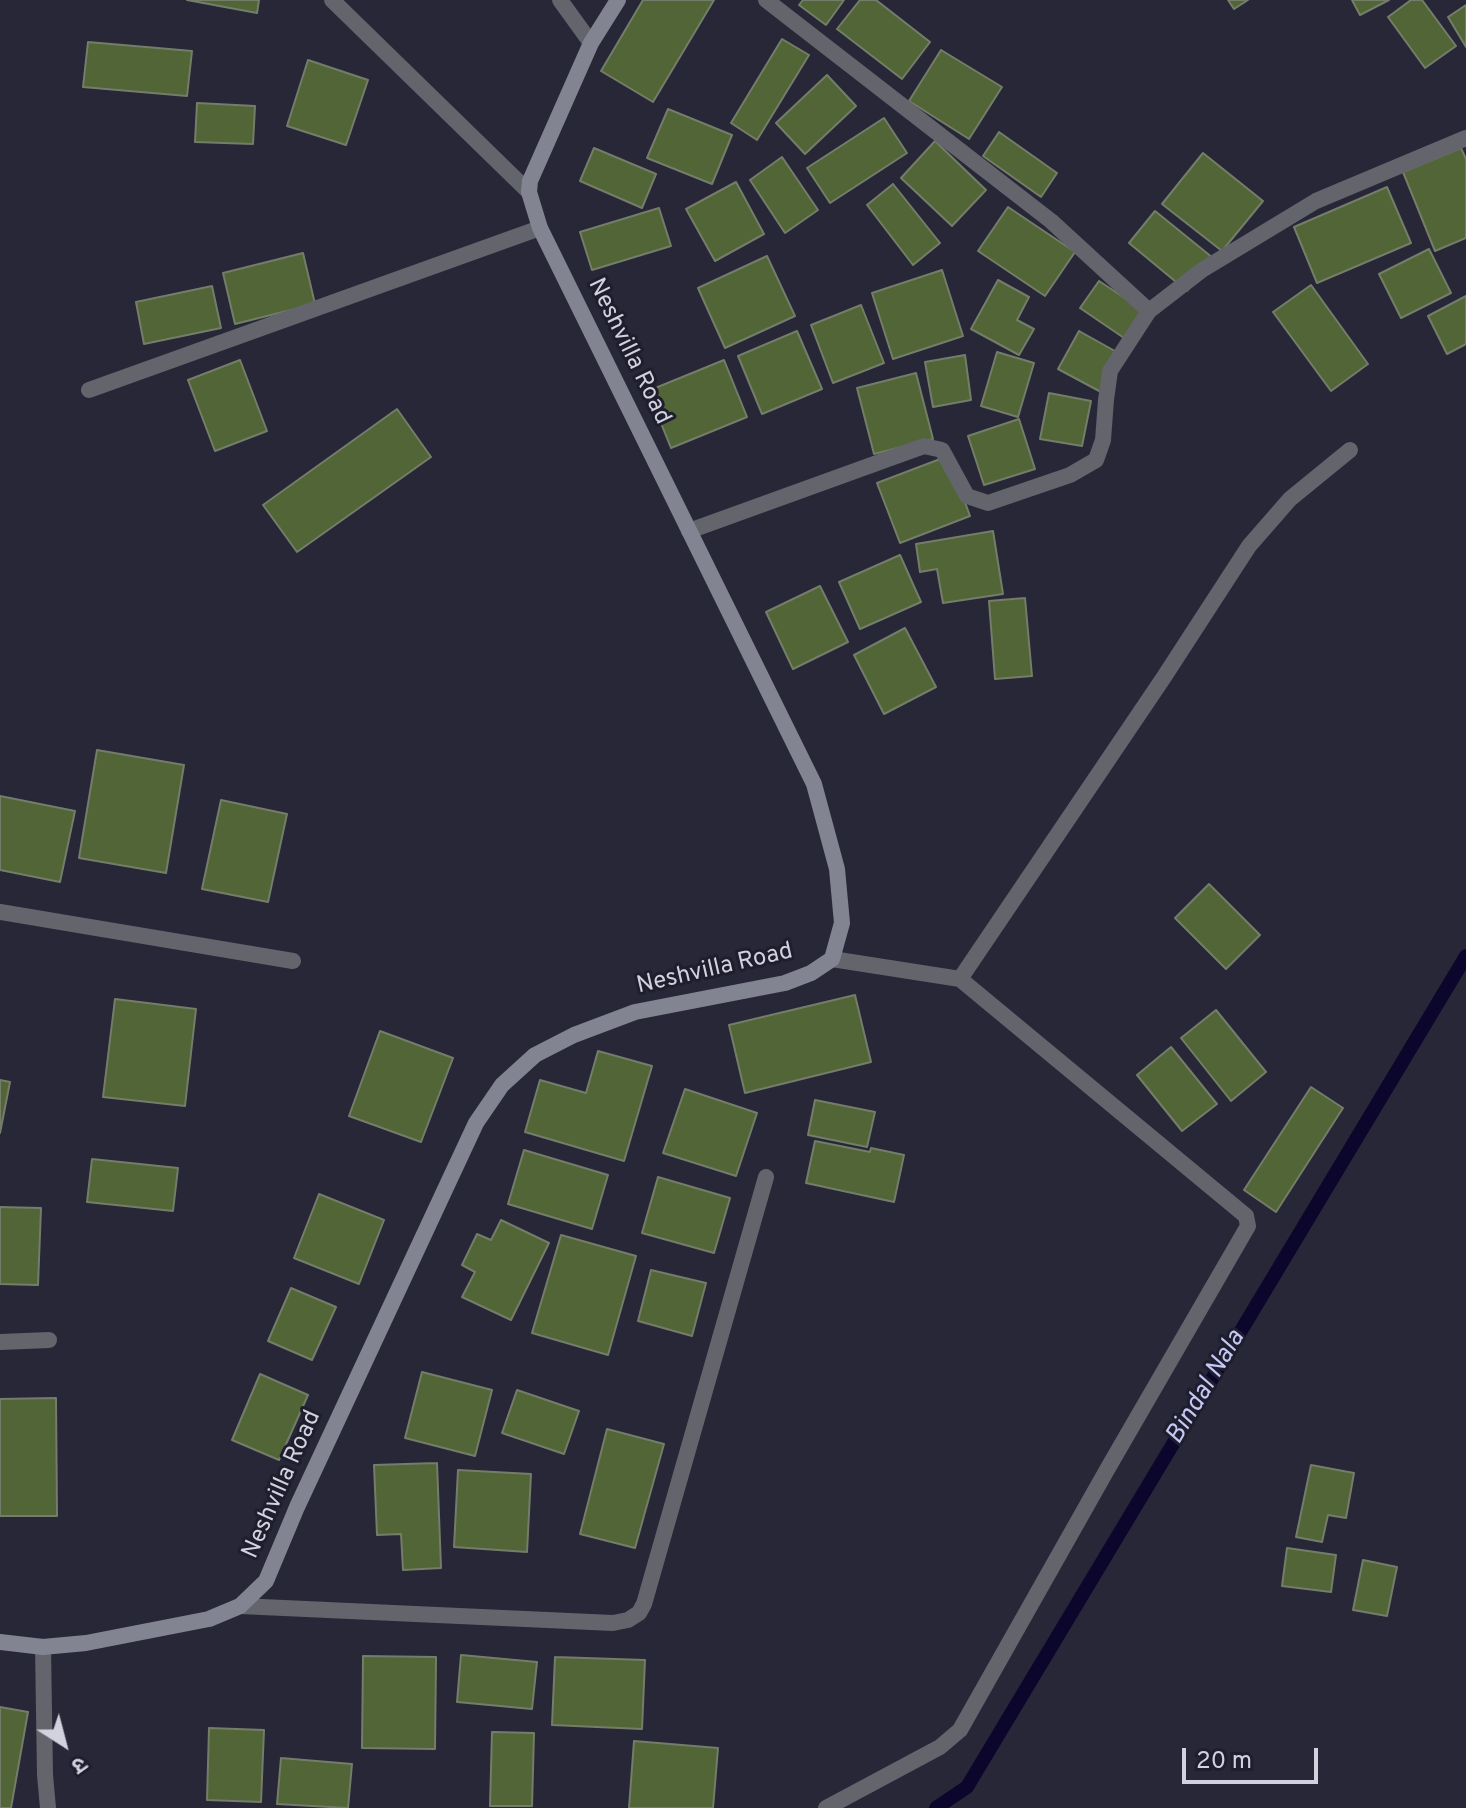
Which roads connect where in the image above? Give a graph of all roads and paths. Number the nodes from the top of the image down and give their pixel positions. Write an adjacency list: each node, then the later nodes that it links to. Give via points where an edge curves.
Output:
1 (332, 0): 7 (street)
2 (560, 0): 5 (street)
3 (618, 0): 5 (street)
4 (766, 0): 9 (street, via 1051,221)
5 (591, 43): 7 (street)
6 (1466, 138): 9 (street, via 1316,201 1202,270)
7 (529, 192): 8 (street, Neshvilla Road)
8 (540, 228): 10 (street); 12 (street, Neshvilla Road)
9 (1149, 311): 12 (street, via 1110,371 1096,460 1070,475 988,503 967,496 942,450 924,446)
10 (89, 390)
11 (1350, 450): 16 (street, via 1290,499 1249,546)
12 (689, 531): 14 (street, Neshvilla Road, via 814,784 837,869 842,923)
13 (0, 912): 15 (street)
14 (832, 959): 16 (street); 20 (street, Neshvilla Road, via 785,983 635,1012 574,1035 535,1055 502,1085 476,1123 266,1581)
15 (293, 961)
16 (960, 979): 24 (street, via 1246,1216 1248,1226 960,1730 940,1747)
17 (766, 1177): 20 (street, via 639,1613 613,1623)
18 (49, 1340): 19 (street)
19 (0, 1342)
20 (240, 1606): 22 (street, Neshvilla Road, via 209,1619)
21 (0, 1642): 22 (street, Neshvilla Road)
22 (43, 1647): 23 (street)
23 (48, 1808)
24 (826, 1808)

